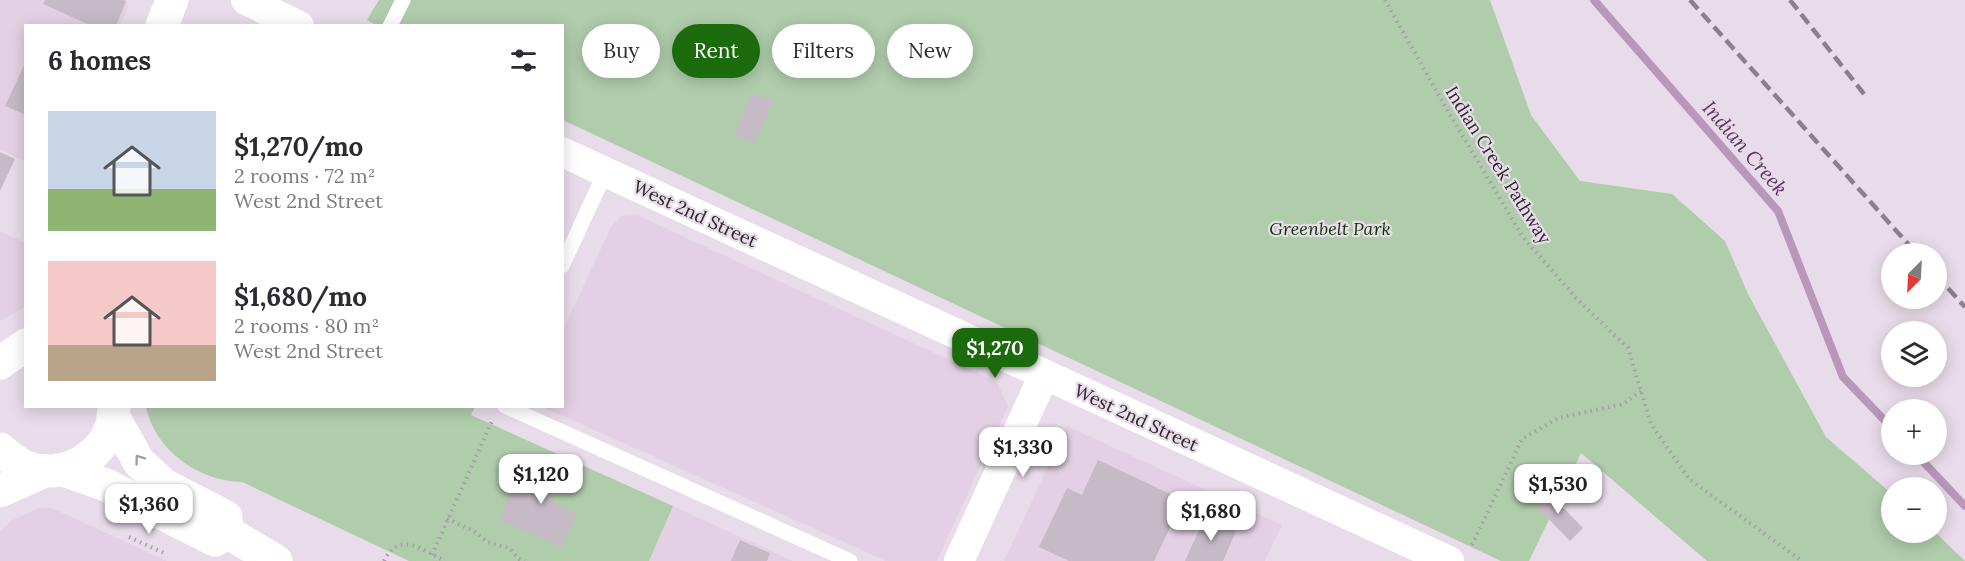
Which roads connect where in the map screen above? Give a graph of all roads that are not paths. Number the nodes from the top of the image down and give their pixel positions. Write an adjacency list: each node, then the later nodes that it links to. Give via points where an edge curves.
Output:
1 (172, 0): 4 (main road)
2 (246, 0): 5 (street)
3 (402, 0): 6 (lane)
4 (163, 24)
5 (295, 24)
6 (391, 24)
7 (564, 153): 8 (street, West 2nd Street)
8 (605, 173): 9 (lane); 12 (street, West 2nd Street)
9 (564, 262)
10 (24, 346): 11 (main road)
11 (0, 363)
12 (1044, 375): 19 (street, West 2nd Street); 22 (street)
13 (114, 411): 16 (main road, via 110,431 100,448 85,461); 18 (main road, one-way to 13, via 226,517 164,485 139,462)
14 (499, 412): 21 (lane)
15 (0, 449): 16 (main road, via 28,468)
16 (54, 470): 17 (main road); 18 (main road, via 106,485 215,540)
17 (0, 491)
18 (227, 532): 20 (main road)
19 (1459, 556)
20 (276, 561)
21 (850, 561)
22 (959, 561)

